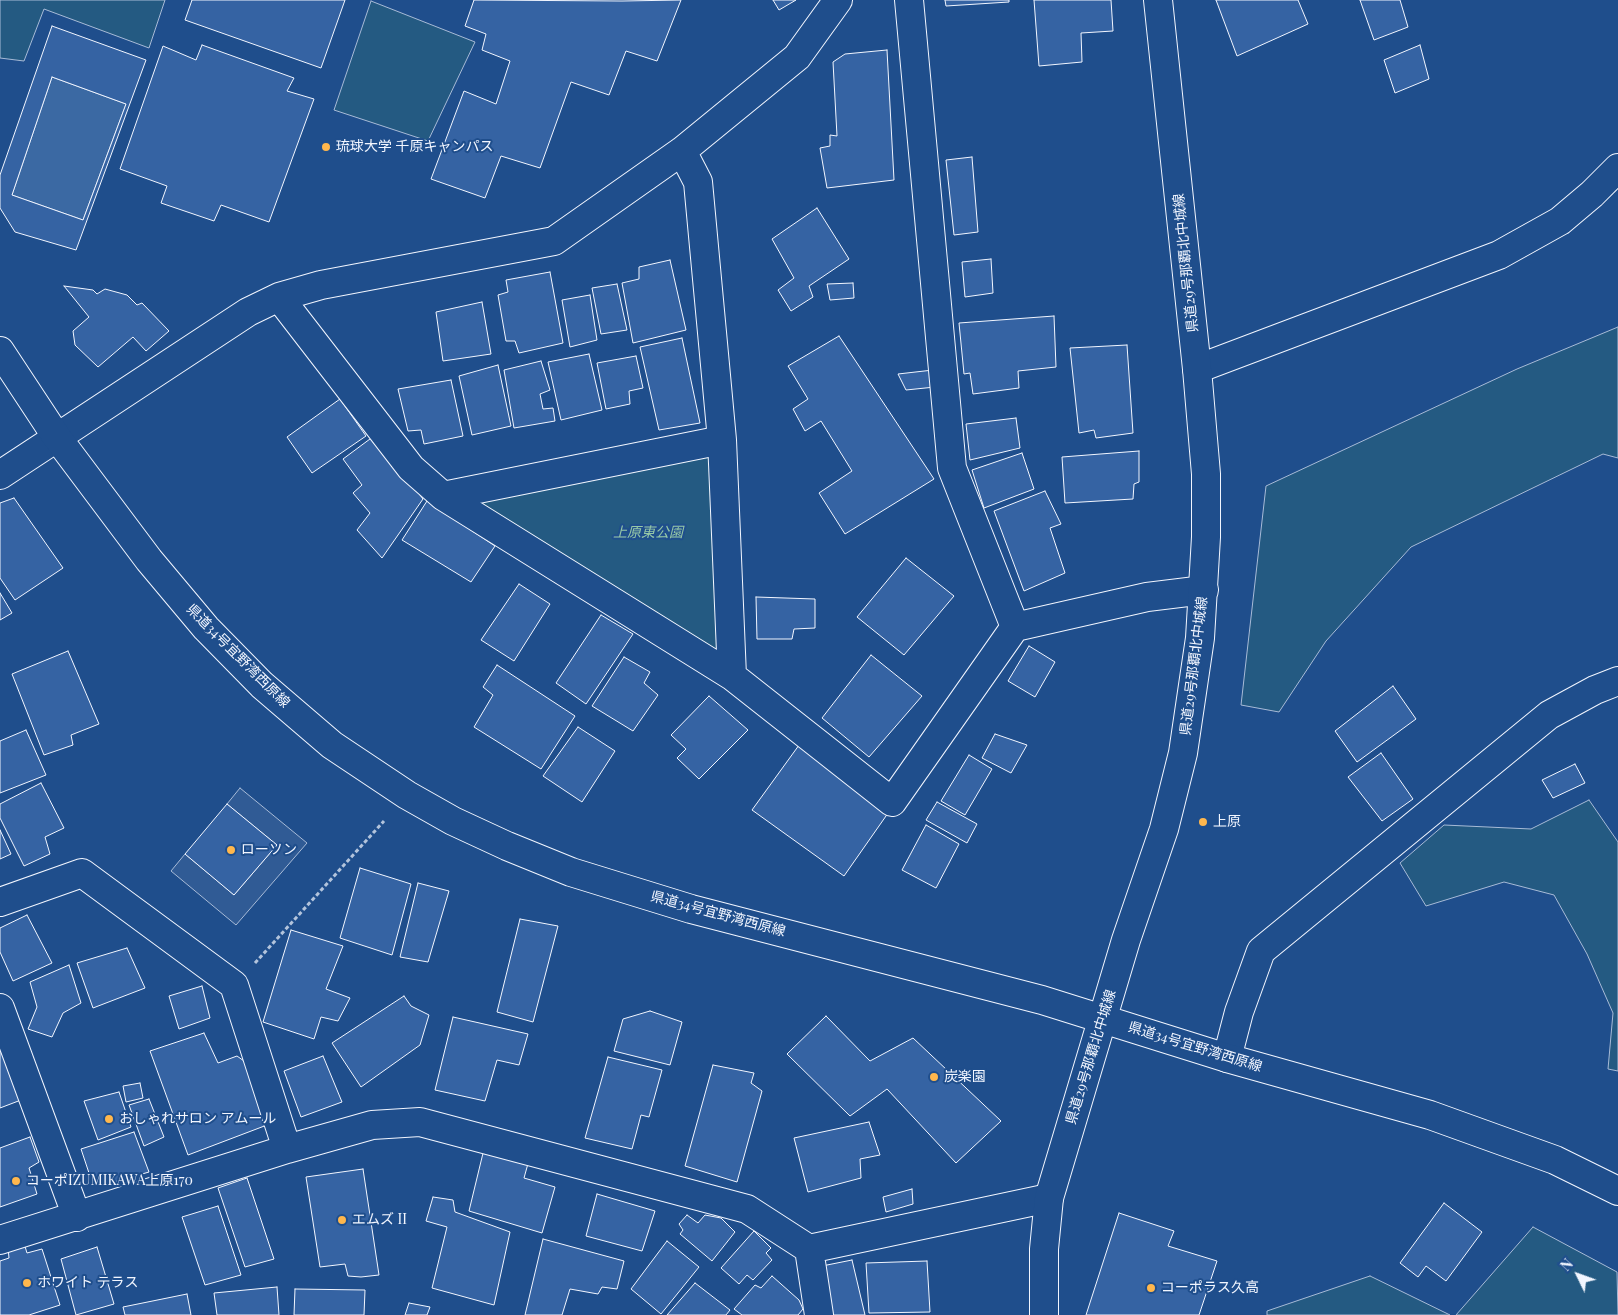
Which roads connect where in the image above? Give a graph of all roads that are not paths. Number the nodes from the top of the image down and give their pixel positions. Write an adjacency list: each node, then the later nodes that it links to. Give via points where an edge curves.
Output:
1 (838, 0): 4 (street, via 797,57)
2 (909, 0): 14 (street, via 952,468)
3 (1158, 0): 8 (street, 県道29号那覇北中城線)
4 (682, 151): 6 (street, via 554,241 321,285); 10 (street, via 698,182)
5 (1618, 168): 8 (street, via 1560,221 1499,255)
6 (279, 297): 9 (street, via 248,312); 12 (street, via 411,468)
7 (0, 351): 9 (street, 県道34号宜野湾西原線)
8 (1197, 369): 13 (street, 県道29号那覇北中城線, via 1206,474)
9 (56, 436): 11 (street); 19 (street, 県道34号宜野湾西原線, via 149,560 206,628 262,685 332,745 414,800 507,846 571,872 691,909)
10 (722, 440): 12 (street); 15 (street)
11 (0, 475)
12 (443, 496): 15 (street)
13 (1204, 590): 14 (street, via 1147,597); 19 (street, 県道29号那覇北中城線, via 1195,680 1183,753 1164,829)
14 (1015, 627): 15 (street, via 892,802)
15 (732, 676)
16 (1618, 681): 20 (street, via 1549,715 1261,951)
17 (0, 902): 21 (street, via 82,873 234,986)
18 (0, 1008): 24 (street)
19 (1103, 1018): 20 (street, 県道34号宜野湾西原線); 23 (street, 県道29号那覇北中城線)
20 (1226, 1058): 22 (street, 県道34号宜野湾西原線, via 1430,1115 1556,1160)
21 (287, 1149): 24 (street); 26 (street, via 372,1125 420,1122 747,1209)
22 (1618, 1191)
23 (1049, 1198): 26 (street); 28 (street, 県道29号那覇北中城線, via 1044,1249)
24 (77, 1217): 25 (street)
25 (0, 1240)
26 (809, 1249): 27 (street)
27 (819, 1315)
28 (1044, 1315)

